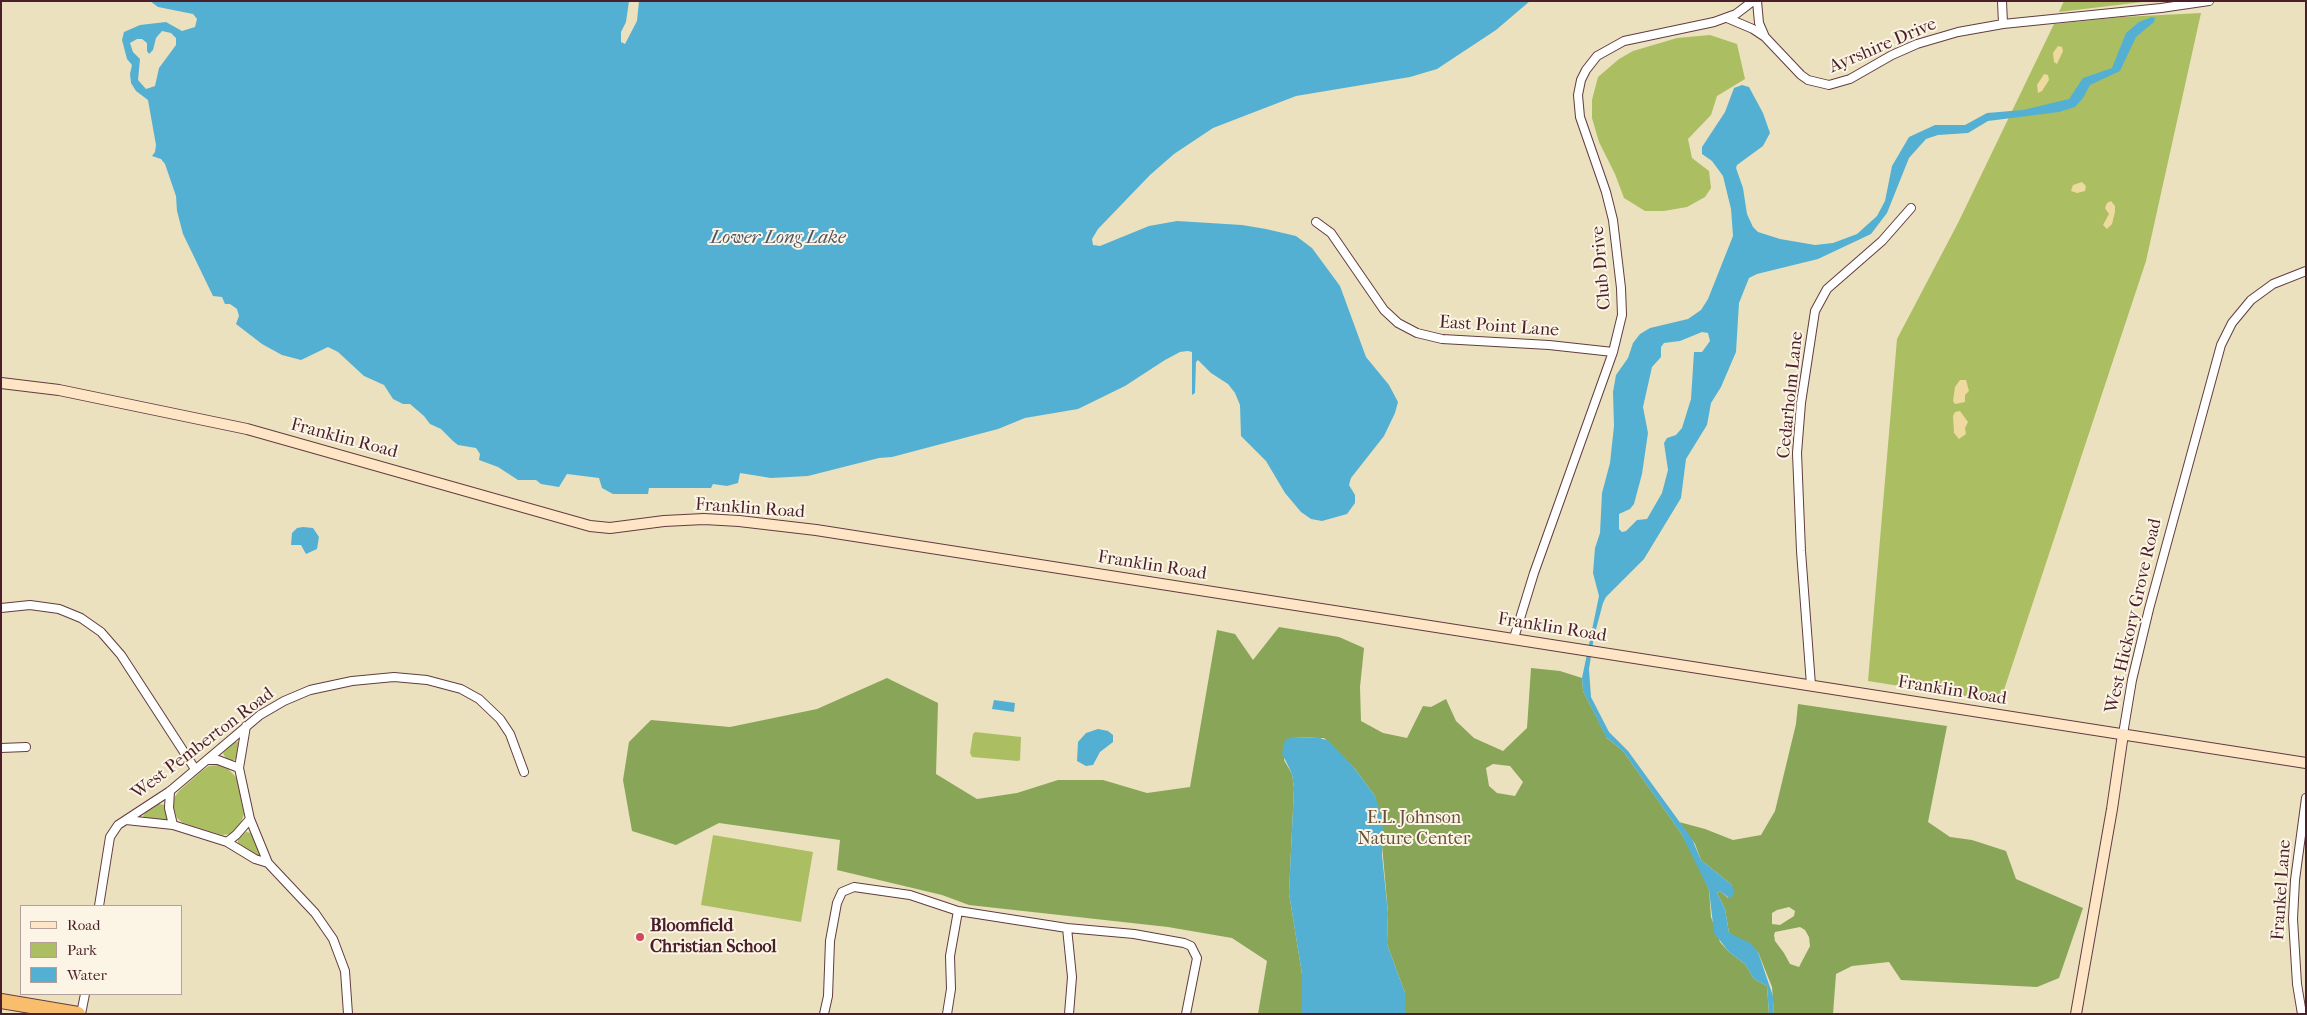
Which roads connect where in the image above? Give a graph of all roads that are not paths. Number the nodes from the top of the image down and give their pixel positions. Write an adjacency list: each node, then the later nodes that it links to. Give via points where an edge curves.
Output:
1 (1753, 1): 5 (street, Club Drive)
2 (1757, 1): 7 (street)
3 (2002, 1): 6 (street)
4 (2209, 1): 6 (street, Ayrshire Drive)
5 (1727, 18): 7 (street, Ayrshire Drive); 11 (street, Club Drive, via 1624,41 1597,56 1581,80 1580,117 1608,199 1619,261 1622,315)
6 (2003, 24): 7 (street, Ayrshire Drive, via 1930,39 1892,55 1850,79 1828,85 1801,75)
7 (1764, 37)
8 (1911, 208): 15 (street, Cedarholm Lane, via 1882,241 1827,289 1815,310 1797,453)
9 (1316, 222): 11 (street, East Point Lane, via 1330,233 1384,310 1398,323 1417,333 1442,339 1549,344)
10 (2306, 270): 17 (street, West Hickory Grove Road, via 2272,284 2251,300 2232,323 2221,345 2150,602)
11 (1613, 352): 14 (street, Club Drive)
12 (1, 383): 14 (street, Franklin Road, via 76,393 247,429 590,526 610,528 704,519 808,529)
13 (1, 608): 23 (street, via 30,605 59,609 82,618 101,632 121,655)
14 (1514, 638): 15 (street, Franklin Road)
15 (1811, 685): 17 (street, Franklin Road)
16 (246, 726): 20 (street, West Pemberton Road); 22 (street); 24 (street, West Pemberton Road, via 272,707 310,690 381,678 427,680 462,689 489,707 510,734)
17 (2123, 734): 21 (street, Franklin Road); 43 (street, West Hickory Grove Road)
18 (26, 747): 19 (street)
19 (1, 748)
20 (208, 760): 22 (street); 23 (street, West Pemberton Road)
21 (2306, 763)
22 (239, 768): 27 (street)
23 (195, 769): 25 (street, West Pemberton Road)
24 (524, 772)
25 (170, 791): 28 (street, West Pemberton Road); 29 (street)
26 (2306, 798): 44 (street, Frankel Lane, via 2293,910)
27 (250, 818): 30 (street); 31 (street)
28 (126, 820): 29 (street); 32 (street, West Pemberton Road, via 115,828 110,837)
29 (172, 825): 30 (street)
30 (227, 842): 31 (street)
31 (268, 863): 38 (street, via 315,913 333,939 345,971)
32 (99, 905)
33 (958, 911): 34 (street); 39 (street, via 922,898 861,887 854,886 842,892 830,941 830,986); 40 (street, via 950,956 951,989)
34 (1067, 928): 41 (street, via 1072,977); 42 (street, via 1178,940 1191,946 1197,963)
35 (85, 995): 37 (street)
36 (1, 1001): 37 (highway)
37 (79, 1014)
38 (348, 1014)
39 (824, 1014)
40 (947, 1014)
41 (1069, 1014)
42 (1186, 1014)
43 (2076, 1014)
44 (2302, 1014)

